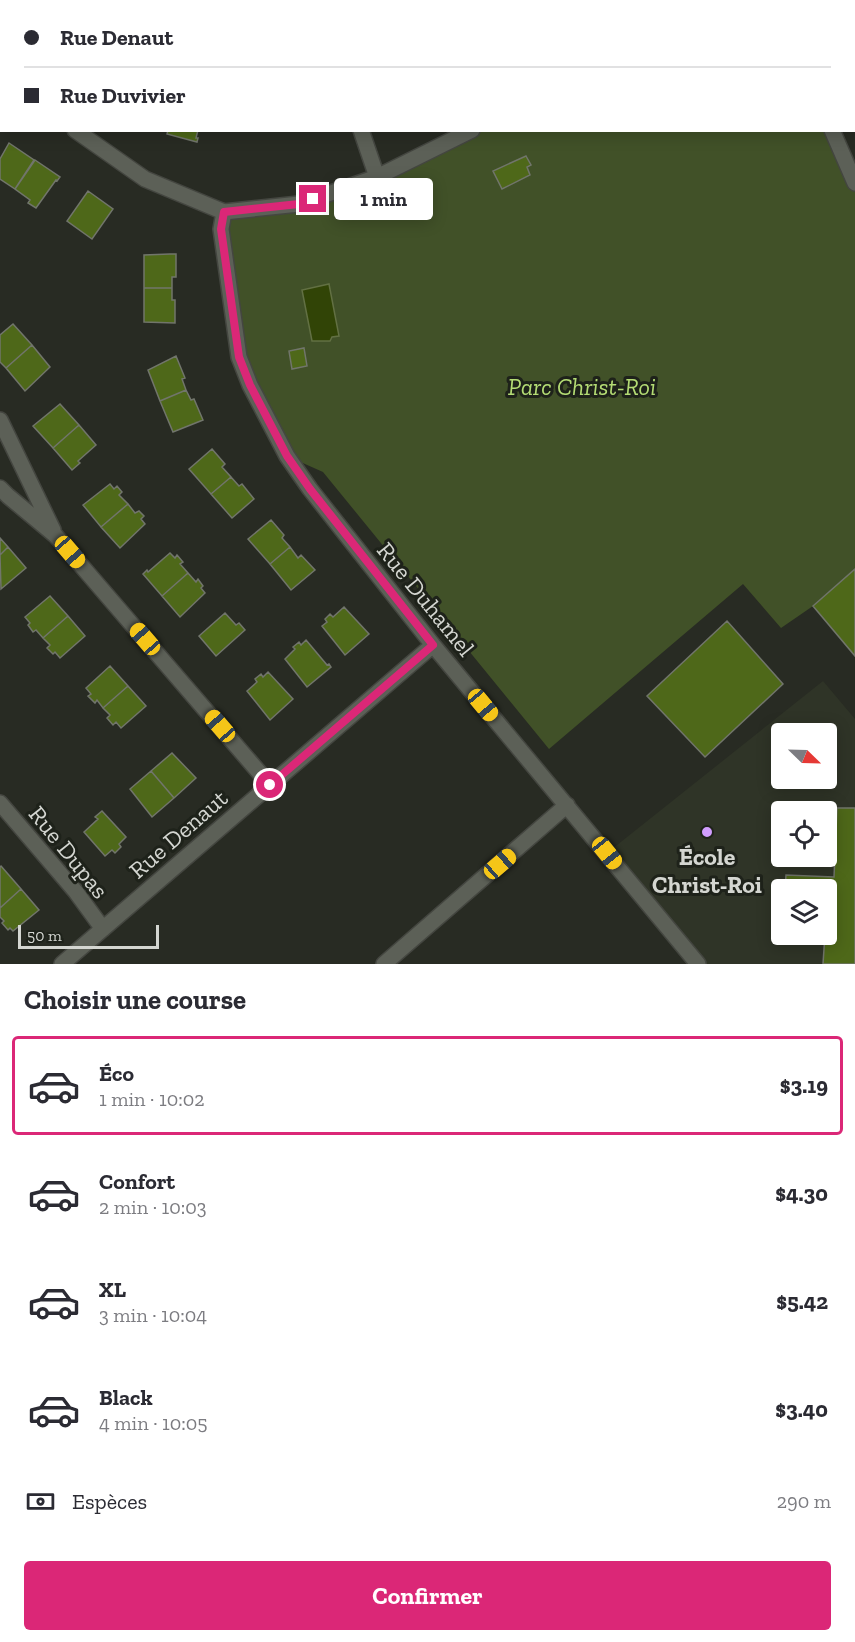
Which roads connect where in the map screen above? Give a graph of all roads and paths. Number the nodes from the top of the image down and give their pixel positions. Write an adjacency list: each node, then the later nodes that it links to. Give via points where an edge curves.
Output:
1 (78, 132): 7 (street, via 145,179)
2 (362, 132): 5 (street)
3 (468, 132): 5 (street)
4 (833, 132): 6 (street)
5 (377, 177): 7 (street, via 299,204)
6 (855, 183)
7 (224, 212): 11 (street, Rue Duhamel, via 221,229 239,357 250,385 287,456 310,489)
8 (0, 420): 10 (street)
9 (0, 488): 10 (street)
10 (55, 535): 12 (street)
11 (433, 645): 12 (street, Rue Denaut); 14 (street, Rue Duhamel)
12 (270, 785): 15 (street, Rue Denaut)
13 (0, 803): 15 (street, Rue Dupas)
14 (567, 806): 17 (street); 18 (street, Rue Duhamel)
15 (103, 929): 16 (street, Rue Denaut)
16 (62, 964)
17 (384, 964)
18 (698, 964)

